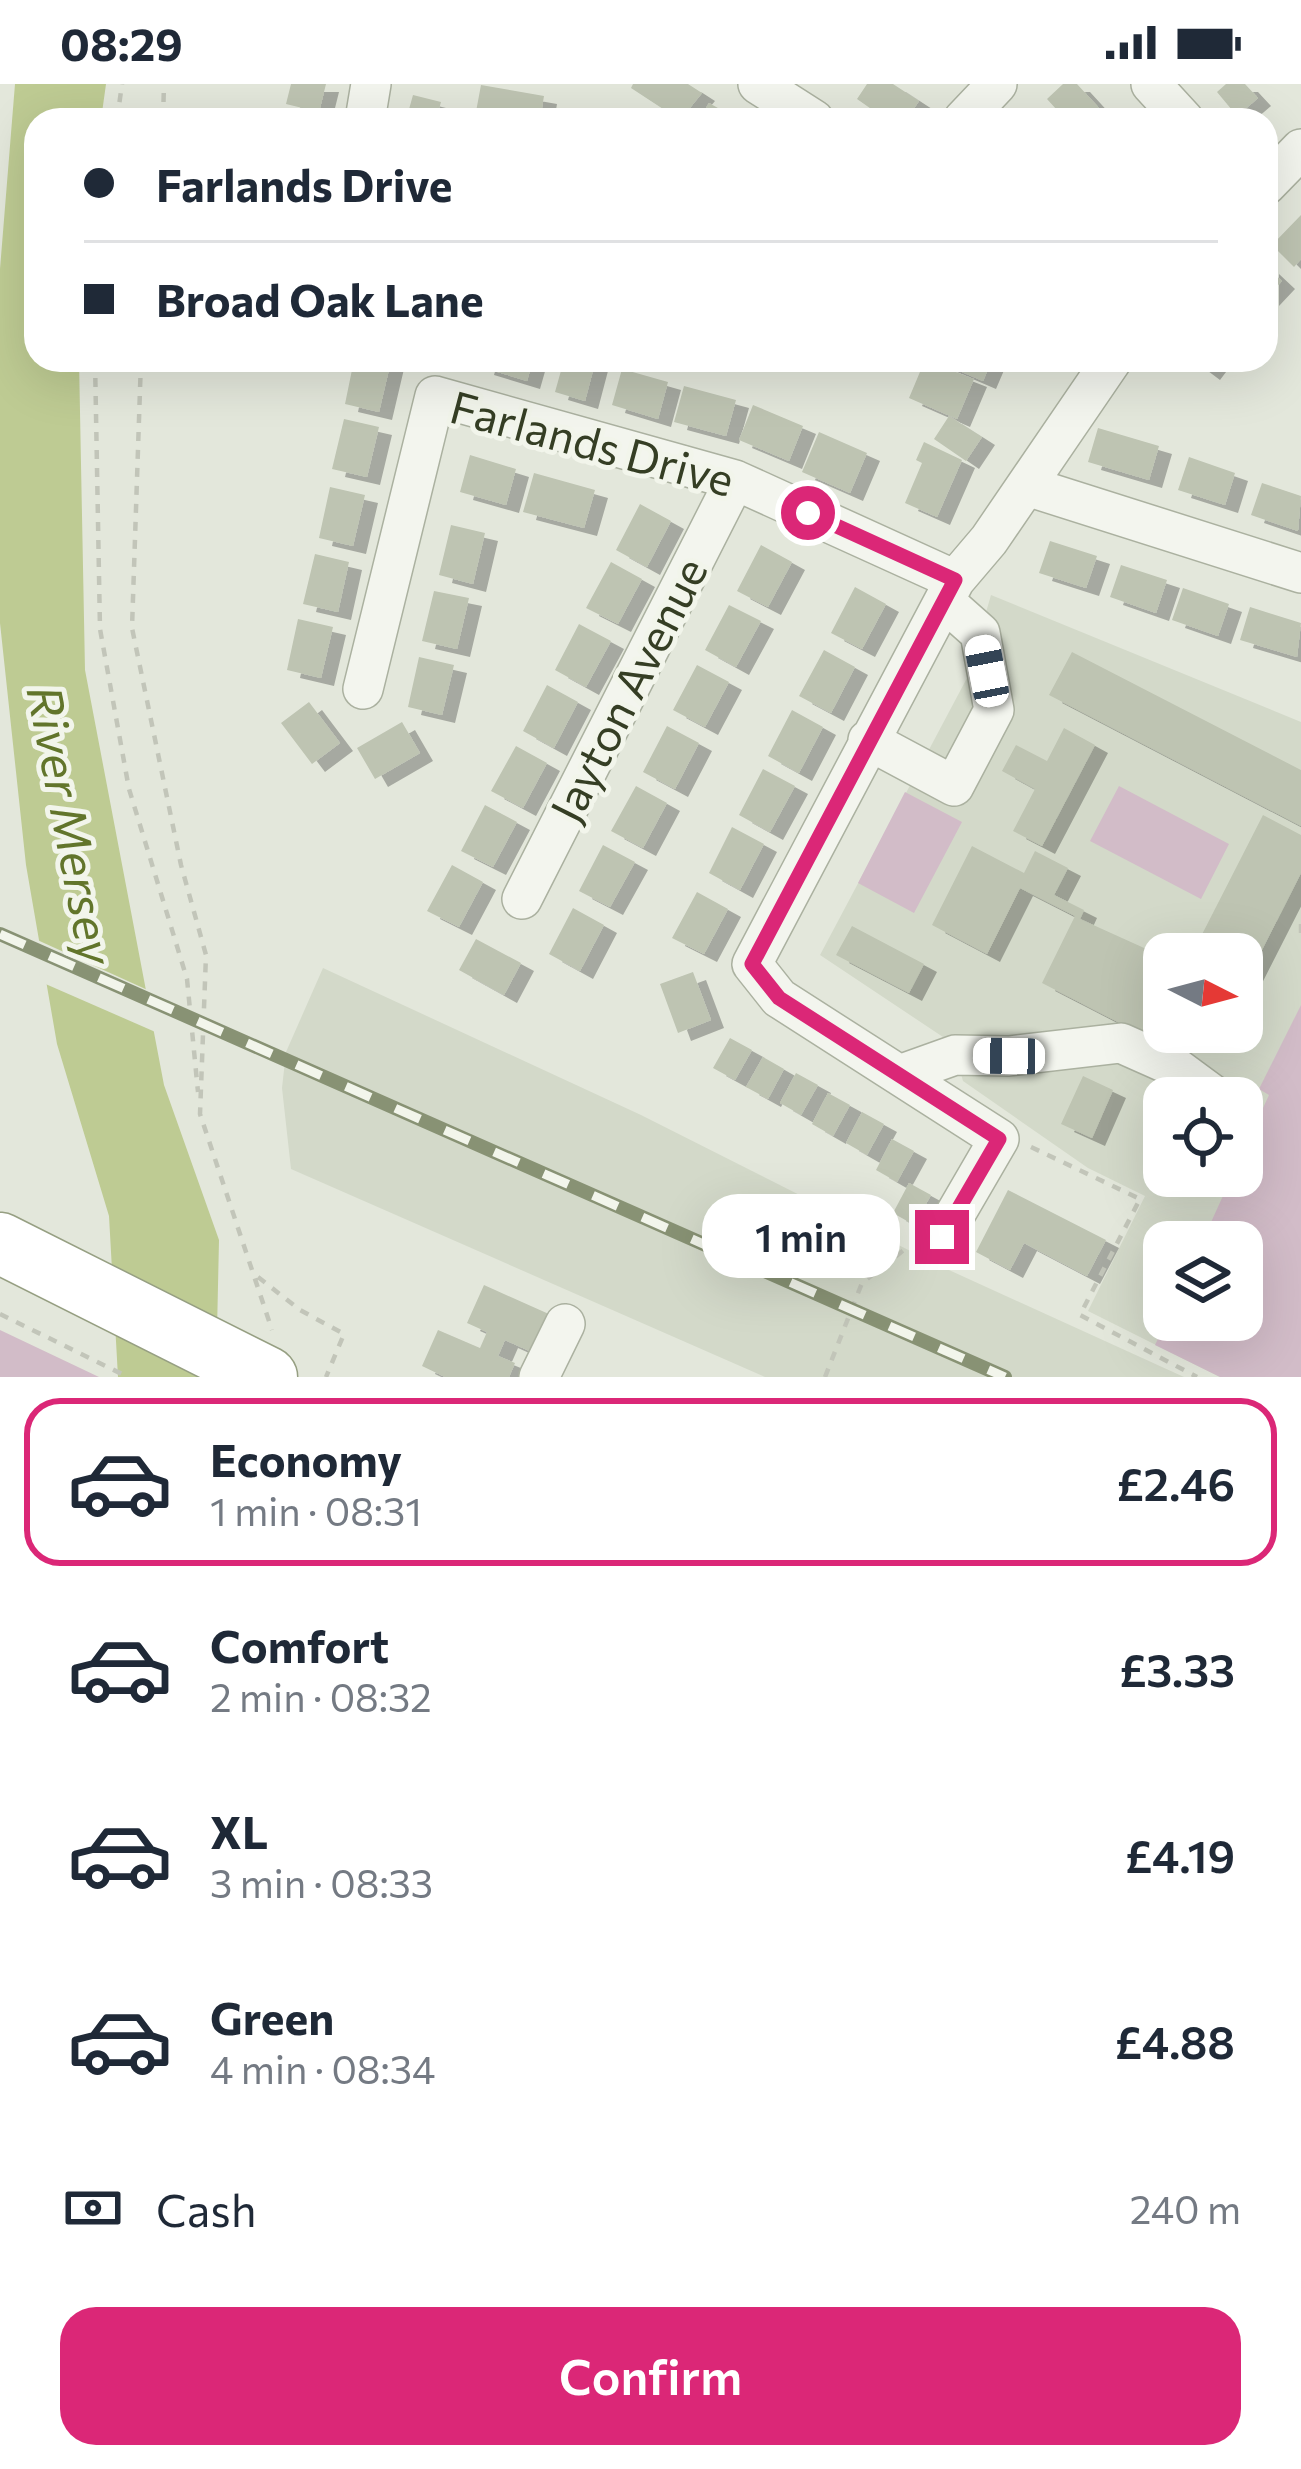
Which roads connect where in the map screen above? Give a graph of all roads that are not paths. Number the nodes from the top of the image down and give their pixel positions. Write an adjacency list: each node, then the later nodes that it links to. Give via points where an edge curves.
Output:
1 (997, 84): 3 (street)
2 (1151, 84): 4 (street)
3 (974, 108)
4 (1173, 108)
5 (1301, 149): 6 (street)
6 (1278, 173)
7 (1104, 372): 9 (street)
8 (735, 480): 11 (street, Farlands Drive); 12 (street, Farlands Drive, via 435,396); 14 (street, Jayton Avenue)
9 (1027, 486): 10 (street); 11 (street)
10 (1301, 573)
11 (949, 590): 13 (street); 13 (street, via 980,633 994,710 954,786)
12 (363, 689)
13 (868, 740): 15 (street, via 752,964 779,998)
14 (522, 899)
15 (899, 1075): 16 (street, via 956,1055 1121,1042); 17 (street, via 999,1139)
16 (1189, 1077)
17 (942, 1237)
18 (5, 1277): 20 (highway); 21 (highway)
19 (565, 1324): 22 (street)
20 (270, 1354)
21 (189, 1377)
22 (539, 1377)

